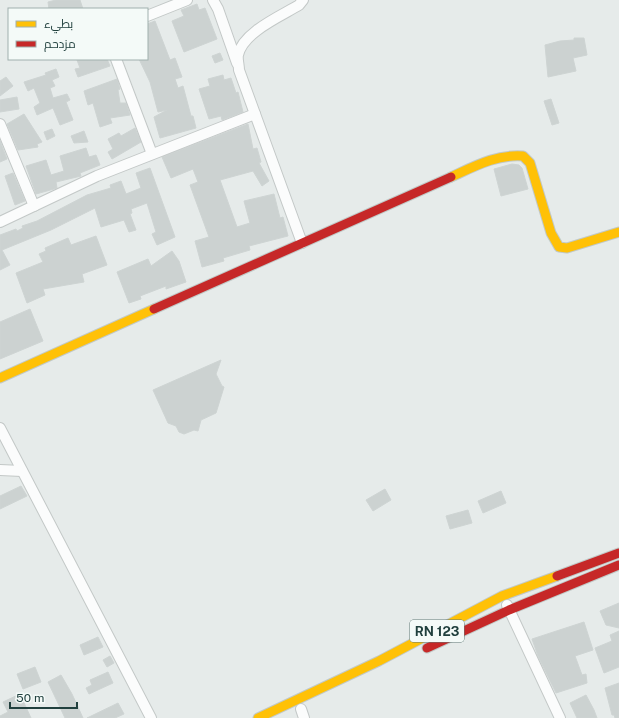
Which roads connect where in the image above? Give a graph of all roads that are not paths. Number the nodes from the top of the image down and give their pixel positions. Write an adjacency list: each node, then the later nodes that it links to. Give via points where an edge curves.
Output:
1 (187, 0): 4 (street)
2 (213, 0): 6 (street)
3 (303, 0): 6 (street, via 250,35 238,56)
4 (148, 16)
5 (116, 60): 9 (street)
6 (240, 70): 7 (street)
7 (255, 114): 9 (street); 13 (street)
8 (0, 124): 10 (street)
9 (152, 154): 10 (street)
10 (34, 206): 11 (street)
11 (0, 222)
12 (619, 232): 13 (street, via 567,248 559,246 551,232 530,163 523,156 508,155 487,161)
13 (302, 243): 14 (street)
14 (0, 378)
15 (0, 428): 17 (street)
16 (0, 470): 17 (street)
17 (22, 471): 23 (street)
18 (619, 553): 20 (street, RN 123)
19 (619, 565): 21 (street, RN 123)
20 (502, 596): 21 (street); 24 (street, RN 123, via 385,658)
21 (509, 610): 22 (street, RN 123); 25 (street)
22 (422, 651)
23 (151, 718)
24 (258, 718)
25 (560, 718)

